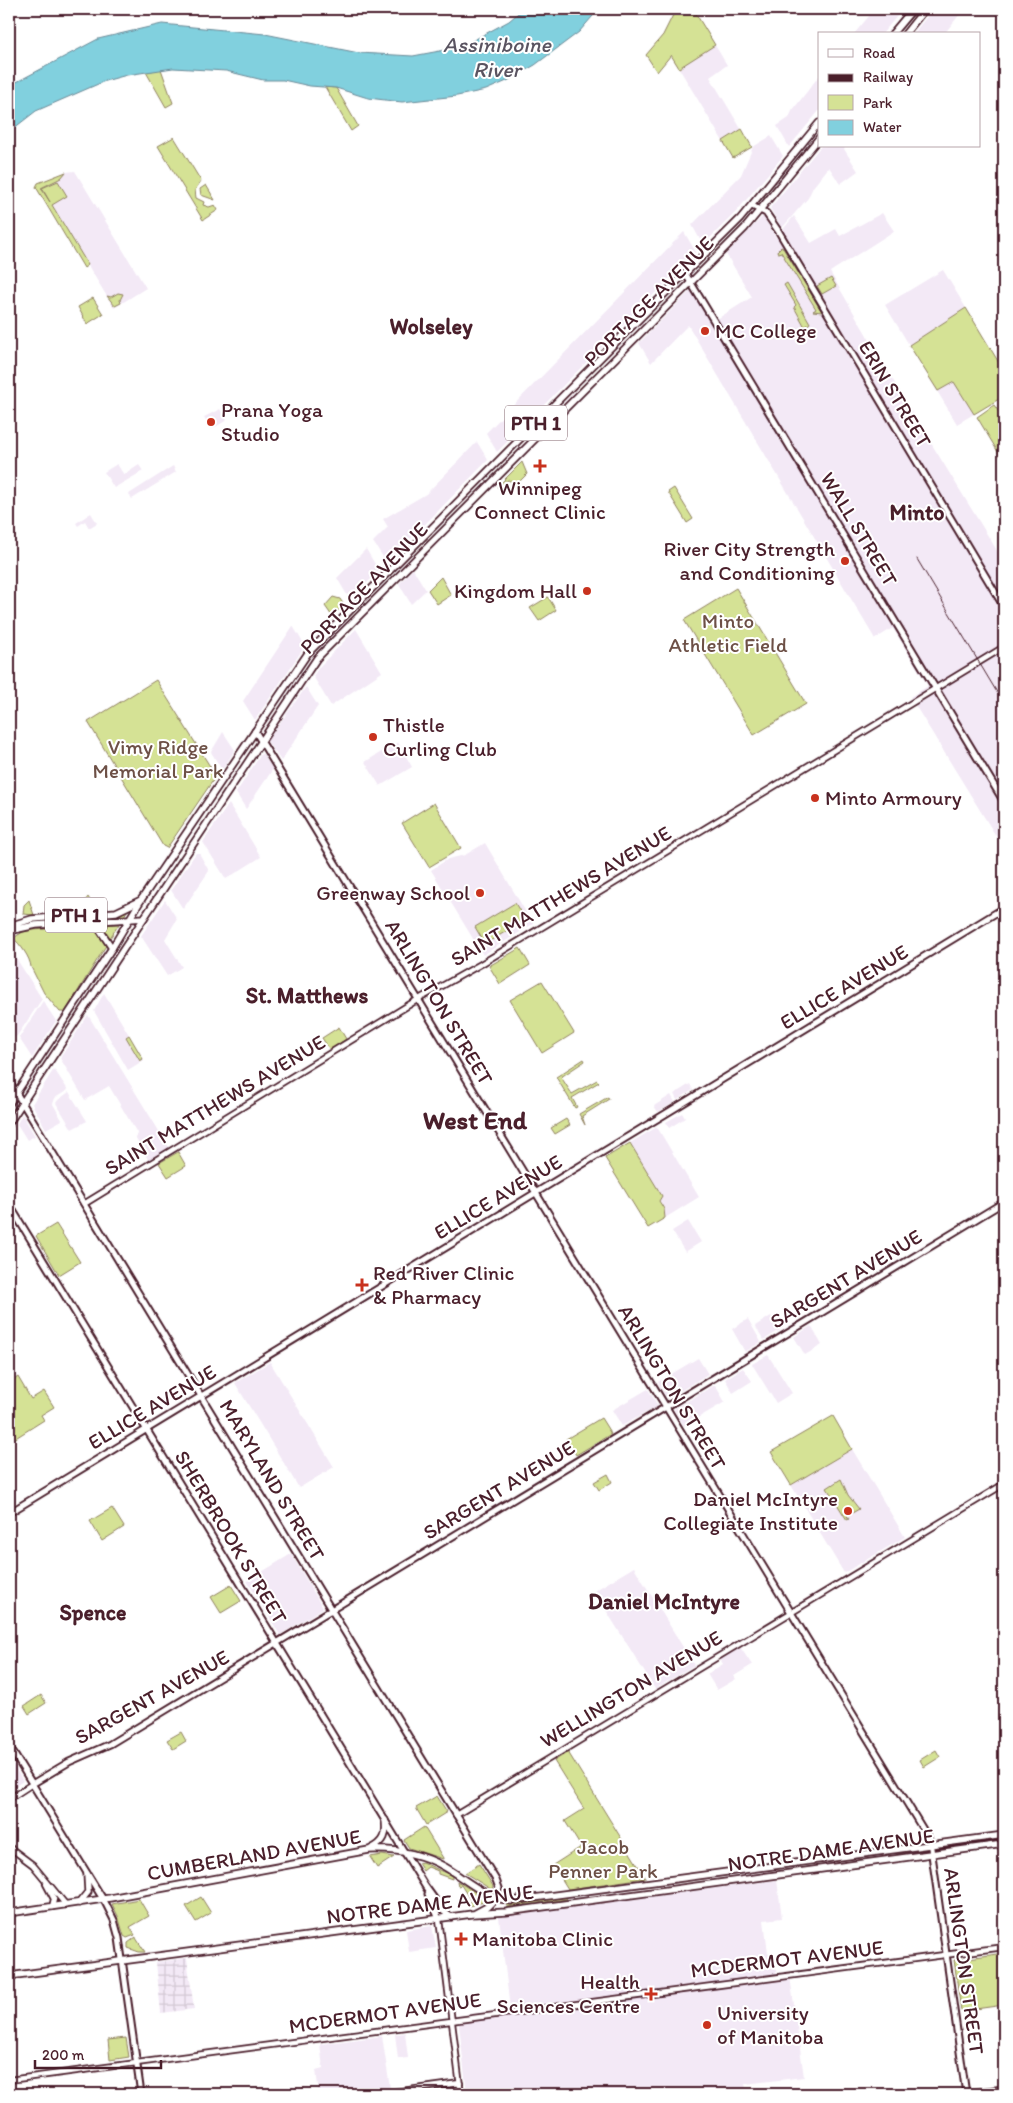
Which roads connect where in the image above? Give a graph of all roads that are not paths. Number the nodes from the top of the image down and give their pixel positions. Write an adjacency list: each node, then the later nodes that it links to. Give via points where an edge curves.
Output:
1 (913, 9): 3 (main road)
2 (925, 9): 4 (main road)
3 (894, 32)
4 (907, 32)
5 (818, 124): 7 (main road, PORTAGE AVENUE / PTH 1)
6 (818, 139): 8 (main road, PORTAGE AVENUE / PTH 1)
7 (752, 206): 8 (main road); 9 (main road, PORTAGE AVENUE / PTH 1)
8 (761, 209): 10 (main road, PORTAGE AVENUE / PTH 1); 11 (main road, ERIN STREET, via 779,232)
9 (685, 273): 10 (main road, WALL STREET); 14 (main road, PORTAGE AVENUE / PTH 1, via 321,639 300,662)
10 (690, 282): 13 (main road, WALL STREET); 15 (main road, PORTAGE AVENUE / PTH 1, via 323,651)
11 (1004, 607)
12 (1004, 646): 13 (street, SAINT MATTHEWS AVENUE)
13 (936, 688): 16 (main road, WALL STREET); 25 (street, SAINT MATTHEWS AVENUE)
14 (255, 731): 15 (main road, ARLINGTON STREET); 17 (main road, PORTAGE AVENUE / PTH 1)
15 (261, 741): 20 (main road, PORTAGE AVENUE / PTH 1); 25 (main road, ARLINGTON STREET)
16 (1004, 802)
17 (141, 900): 19 (main road, PORTAGE AVENUE); 22 (main road, PTH 1, via 111,913 32,919)
18 (1004, 908): 31 (main road, ELLICE AVENUE)
19 (130, 918): 20 (main road, PTH 1); 21 (main road, PTH 1); 24 (main road, PORTAGE AVENUE)
20 (144, 918): 28 (main road, PORTAGE AVENUE)
21 (94, 921): 23 (main road, PTH 1); 24 (main road)
22 (9, 926)
23 (9, 931)
24 (112, 948): 27 (main road, PORTAGE AVENUE)
25 (419, 1000): 31 (main road, ARLINGTON STREET); 34 (street, SAINT MATTHEWS AVENUE)
26 (9, 1081): 27 (main road, MARYLAND STREET)
27 (16, 1093): 28 (main road, MARYLAND STREET); 29 (main road, PORTAGE AVENUE)
28 (22, 1102): 30 (main road, PORTAGE AVENUE); 34 (main road, MARYLAND STREET)
29 (9, 1104)
30 (9, 1123)
31 (536, 1193): 35 (main road, ELLICE AVENUE); 36 (main road, ARLINGTON STREET)
32 (1004, 1202): 36 (main road, SARGENT AVENUE)
33 (9, 1204): 37 (main road, SHERBROOK STREET)
34 (84, 1204): 35 (main road, MARYLAND STREET)
35 (201, 1396): 37 (main road, ELLICE AVENUE); 40 (main road, MARYLAND STREET)
36 (666, 1407): 40 (main road, SARGENT AVENUE); 41 (main road, ARLINGTON STREET)
37 (147, 1430): 39 (main road, ELLICE AVENUE); 42 (main road, SHERBROOK STREET)
38 (1004, 1484): 41 (street, WELLINGTON AVENUE)
39 (9, 1513)
40 (332, 1610): 42 (main road, SARGENT AVENUE); 46 (main road, MARYLAND STREET)
41 (790, 1612): 46 (street, WELLINGTON AVENUE); 50 (main road, ARLINGTON STREET)
42 (276, 1644): 44 (main road, SARGENT AVENUE, via 110,1744 69,1762); 47 (main road, SHERBROOK STREET)
43 (9, 1746): 44 (main road)
44 (32, 1784): 45 (street, SARGENT AVENUE); 55 (main road)
45 (9, 1800)
46 (456, 1815): 59 (main road, MARYLAND STREET, via 497,1882 499,1888)
47 (385, 1820): 52 (main road, via 385,1839); 53 (main road, SHERBROOK STREET)
48 (1004, 1835): 50 (main road, NOTRE DAME AVENUE)
49 (1004, 1844): 54 (main road, NOTRE DAME AVENUE)
50 (931, 1845): 54 (main road, ARLINGTON STREET); 59 (main road, NOTRE DAME AVENUE, via 522,1901)
51 (9, 1847): 56 (street, via 33,1866)
52 (369, 1850): 53 (main road, CUMBERLAND AVENUE); 58 (main road, CUMBERLAND AVENUE)
53 (405, 1853): 57 (main road, SHERBROOK STREET); 59 (main road, CUMBERLAND AVENUE, via 440,1865)
54 (933, 1853): 64 (main road, NOTRE DAME AVENUE); 68 (main road, ARLINGTON STREET)
55 (87, 1874): 58 (main road); 60 (main road, via 88,1892)
56 (46, 1882): 61 (street); 62 (street, via 54,1899)
57 (425, 1886): 65 (main road, SHERBROOK STREET); 66 (main road, SHERBROOK STREET)
58 (103, 1899): 60 (main road, CUMBERLAND AVENUE); 69 (main road, via 116,1924)
59 (495, 1899): 64 (main road)
60 (79, 1902): 61 (main road, CUMBERLAND AVENUE)
61 (66, 1905): 62 (main road, CUMBERLAND AVENUE)
62 (52, 1907): 63 (main road, CUMBERLAND AVENUE)
63 (9, 1913)
64 (472, 1914): 65 (main road, NOTRE DAME AVENUE)
65 (451, 1917): 66 (main road, NOTRE DAME AVENUE)
66 (439, 1919): 69 (main road, NOTRE DAME AVENUE); 71 (street, SHERBROOK STREET)
67 (1004, 1947): 68 (street, MCDERMOT AVENUE)
68 (947, 1955): 71 (street, MCDERMOT AVENUE); 80 (main road, ARLINGTON STREET)
69 (123, 1961): 70 (main road, NOTRE DAME AVENUE); 72 (main road)
70 (9, 1976)
71 (452, 2021): 72 (street, MCDERMOT AVENUE); 74 (street, SHERBROOK STREET)
72 (137, 2063): 73 (street, MCDERMOT AVENUE); 76 (main road)
73 (9, 2080)
74 (460, 2083): 77 (street); 78 (street, SHERBROOK STREET)
75 (1004, 2088): 80 (main road)
76 (141, 2094)
77 (380, 2094)
78 (461, 2094)
79 (962, 2094): 80 (main road)
80 (966, 2094)

